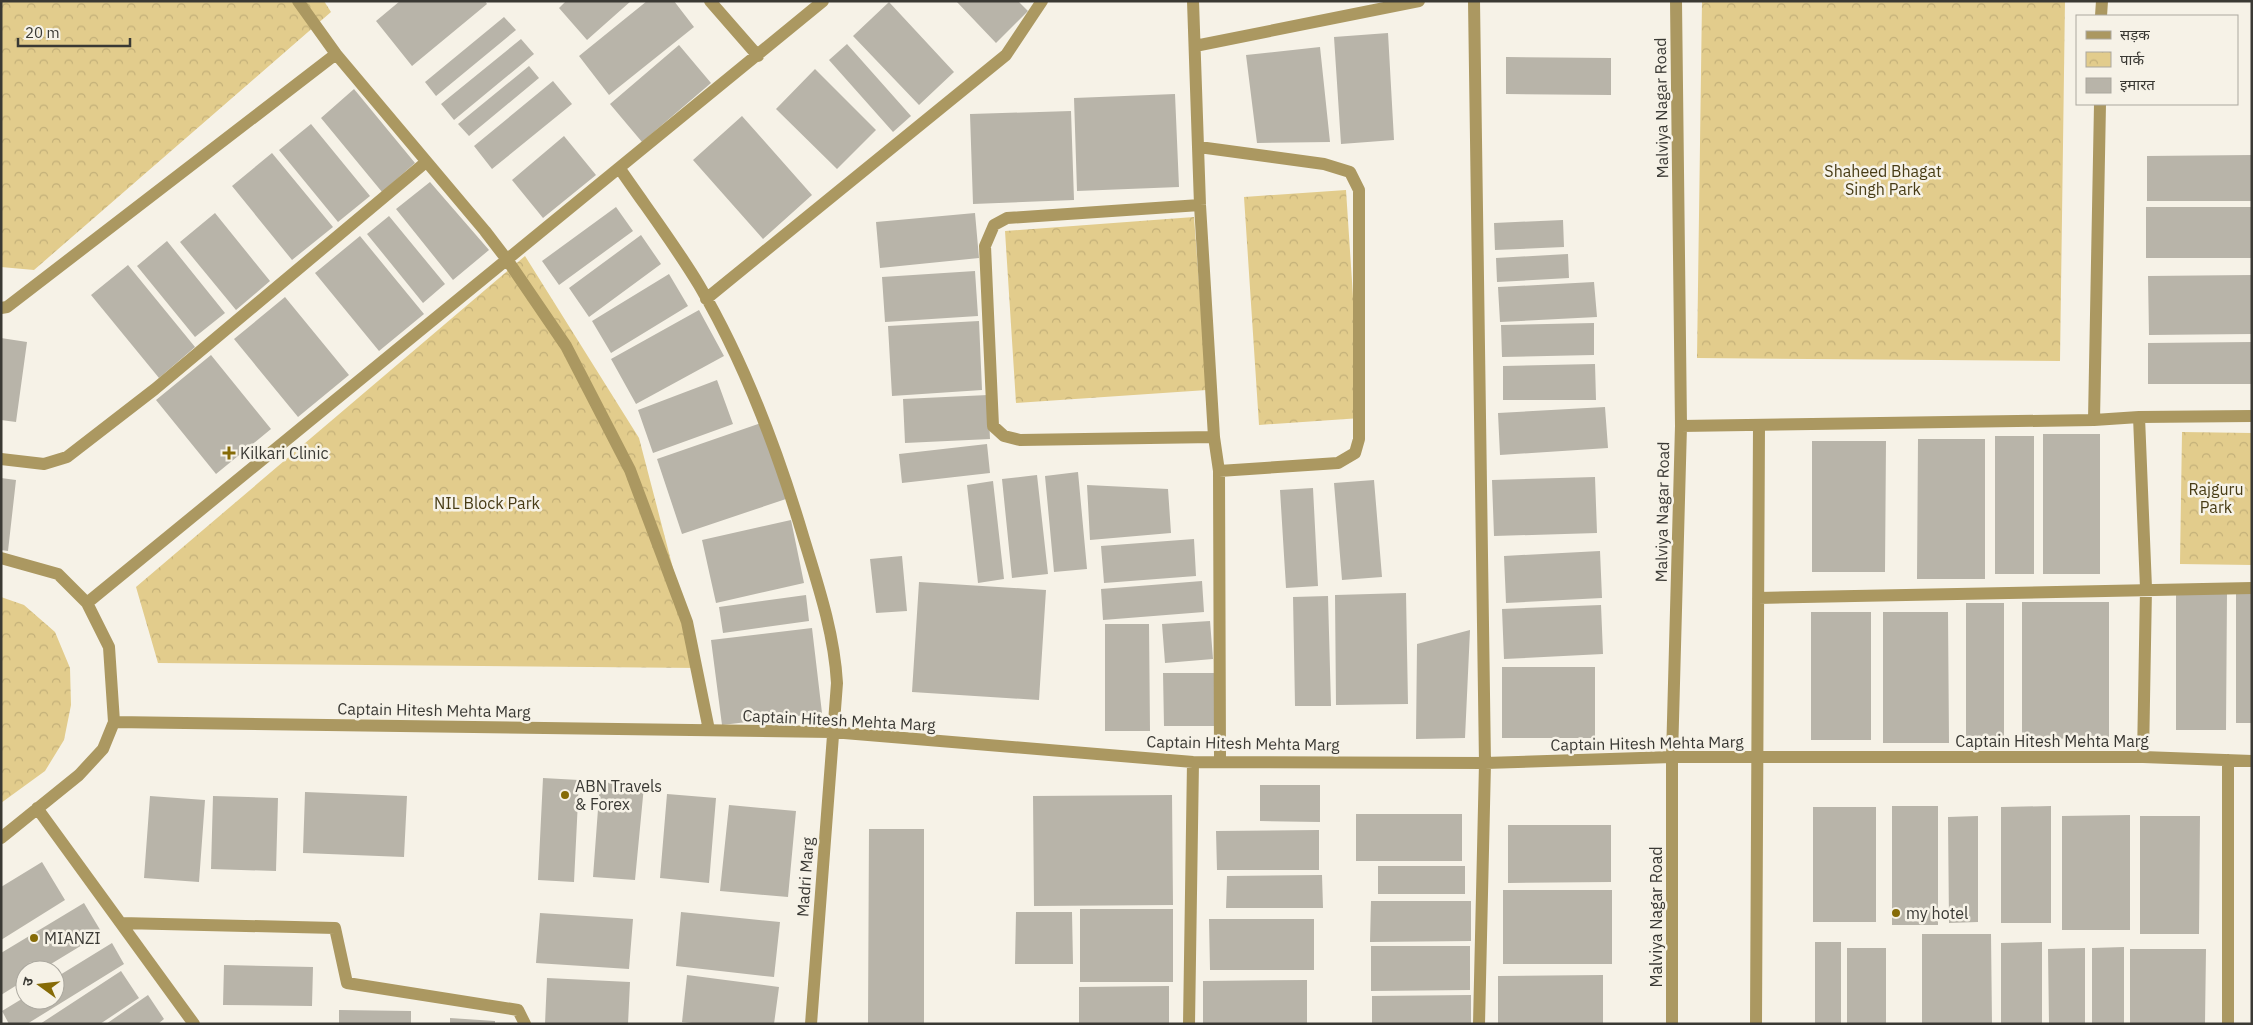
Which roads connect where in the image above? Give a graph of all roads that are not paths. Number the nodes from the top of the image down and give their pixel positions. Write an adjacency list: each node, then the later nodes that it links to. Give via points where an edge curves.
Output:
1 (298, 1): 12 (street)
2 (710, 1): 13 (street)
3 (823, 1): 13 (street)
4 (1042, 1): 20 (street, via 1006,55)
5 (1193, 1): 11 (street)
6 (1419, 1): 11 (street)
7 (1474, 1): 45 (street)
8 (1676, 1): 26 (street, Malviya Nagar Road)
9 (2102, 1): 10 (street)
10 (2102, 15)
11 (1195, 46): 15 (street)
12 (336, 54): 16 (street); 21 (street)
13 (758, 56): 17 (street)
14 (2100, 105): 24 (street)
15 (1199, 146): 18 (street); 29 (street, via 1324,164 1350,172 1359,190 1359,439 1355,453 1338,463)
16 (426, 162): 19 (street); 28 (street, via 155,389 67,457 44,464)
17 (620, 169): 19 (street); 20 (street, Madri Marg)
18 (1200, 205): 27 (street); 27 (street, via 1007,218 994,225 985,246 993,426 1004,436 1020,440)
19 (508, 261): 34 (street); 36 (street, via 566,346 630,470 686,622)
20 (706, 299): 37 (street, Madri Marg, via 737,356 782,467 822,599 835,651 837,683)
21 (1, 308)
22 (2139, 416): 23 (street); 24 (street); 31 (street)
23 (2252, 416)
24 (2094, 420): 25 (street)
25 (1759, 425): 26 (street); 33 (street)
26 (1680, 426): 38 (street, Malviya Nagar Road)
27 (1214, 437): 29 (street)
28 (1, 459)
29 (1219, 471): 42 (street)
30 (1, 558): 34 (street, via 58,574)
31 (2146, 588): 32 (street); 33 (street); 40 (street)
32 (2252, 588)
33 (1758, 598): 39 (street)
34 (87, 604): 35 (street, via 109,647)
35 (114, 722): 36 (street, Captain Hitesh Mehta Marg); 46 (street, via 103,749 79,775)
36 (709, 730): 37 (street, Captain Hitesh Mehta Marg)
37 (832, 732): 44 (street, Captain Hitesh Mehta Marg); 51 (street, Madri Marg)
38 (1672, 757): 39 (street, Captain Hitesh Mehta Marg); 45 (street, Captain Hitesh Mehta Marg); 54 (street, Malviya Nagar Road)
39 (1758, 757): 40 (street, Captain Hitesh Mehta Marg); 55 (street)
40 (2143, 757): 41 (street, Captain Hitesh Mehta Marg)
41 (2228, 760): 43 (street, Captain Hitesh Mehta Marg); 56 (street)
42 (1220, 761): 44 (street, Captain Hitesh Mehta Marg); 45 (street, Captain Hitesh Mehta Marg)
43 (2252, 761)
44 (1193, 762): 52 (street)
45 (1485, 763): 53 (street)
46 (37, 808): 47 (street); 48 (street)
47 (1, 838)
48 (121, 923): 49 (street); 50 (street, via 335,928 347,983 518,1010)
49 (194, 1024)
50 (525, 1024)
51 (811, 1024)
52 (1189, 1024)
53 (1480, 1024)
54 (1672, 1024)
55 (1756, 1024)
56 (2228, 1024)

